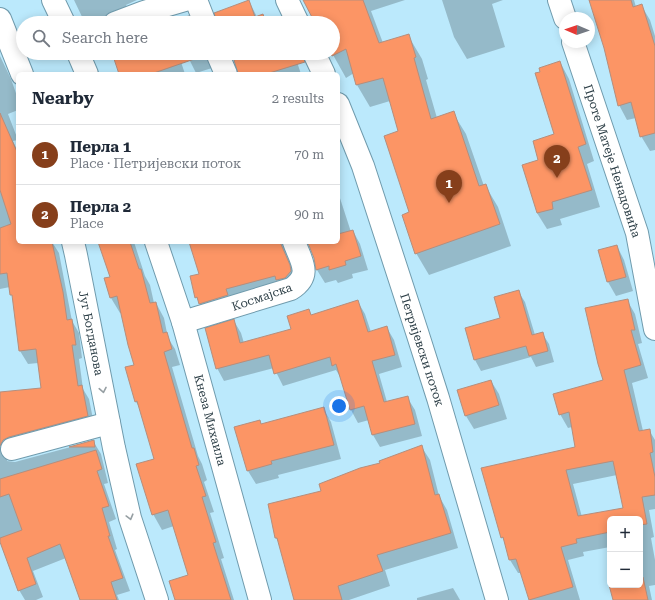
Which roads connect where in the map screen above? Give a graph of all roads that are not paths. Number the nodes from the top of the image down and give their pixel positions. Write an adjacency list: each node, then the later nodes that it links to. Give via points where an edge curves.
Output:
1 (53, 0): 7 (street)
2 (185, 0): 8 (street)
3 (196, 0): 9 (street)
4 (287, 0): 10 (street)
5 (559, 0): 6 (street)
6 (563, 12)
7 (61, 16)
8 (133, 16)
9 (202, 16)
10 (295, 16)
11 (0, 19): 13 (street)
12 (575, 48): 27 (street, Проте Матеје Ненадовића, via 637,233)
13 (16, 59)
14 (16, 60): 18 (street)
15 (81, 60): 19 (street)
16 (220, 60): 20 (street)
17 (317, 60): 21 (street)
18 (21, 72)
19 (86, 72)
20 (225, 72)
21 (323, 72)
22 (340, 109): 32 (street, Петријевски поток, via 363,166 420,340)
23 (73, 244): 28 (street, Југ Богданова, one-way to 28)
24 (157, 244): 26 (street, Кнеза Михаила)
25 (295, 244): 26 (street, Космајска, via 305,269 302,279 291,289)
26 (183, 322): 31 (street, Кнеза Михаила)
27 (655, 329)
28 (109, 423): 29 (street); 30 (street, Југ Богданова, one-way to 30, via 130,518)
29 (12, 449)
30 (157, 600)
31 (260, 600)
32 (497, 600)

